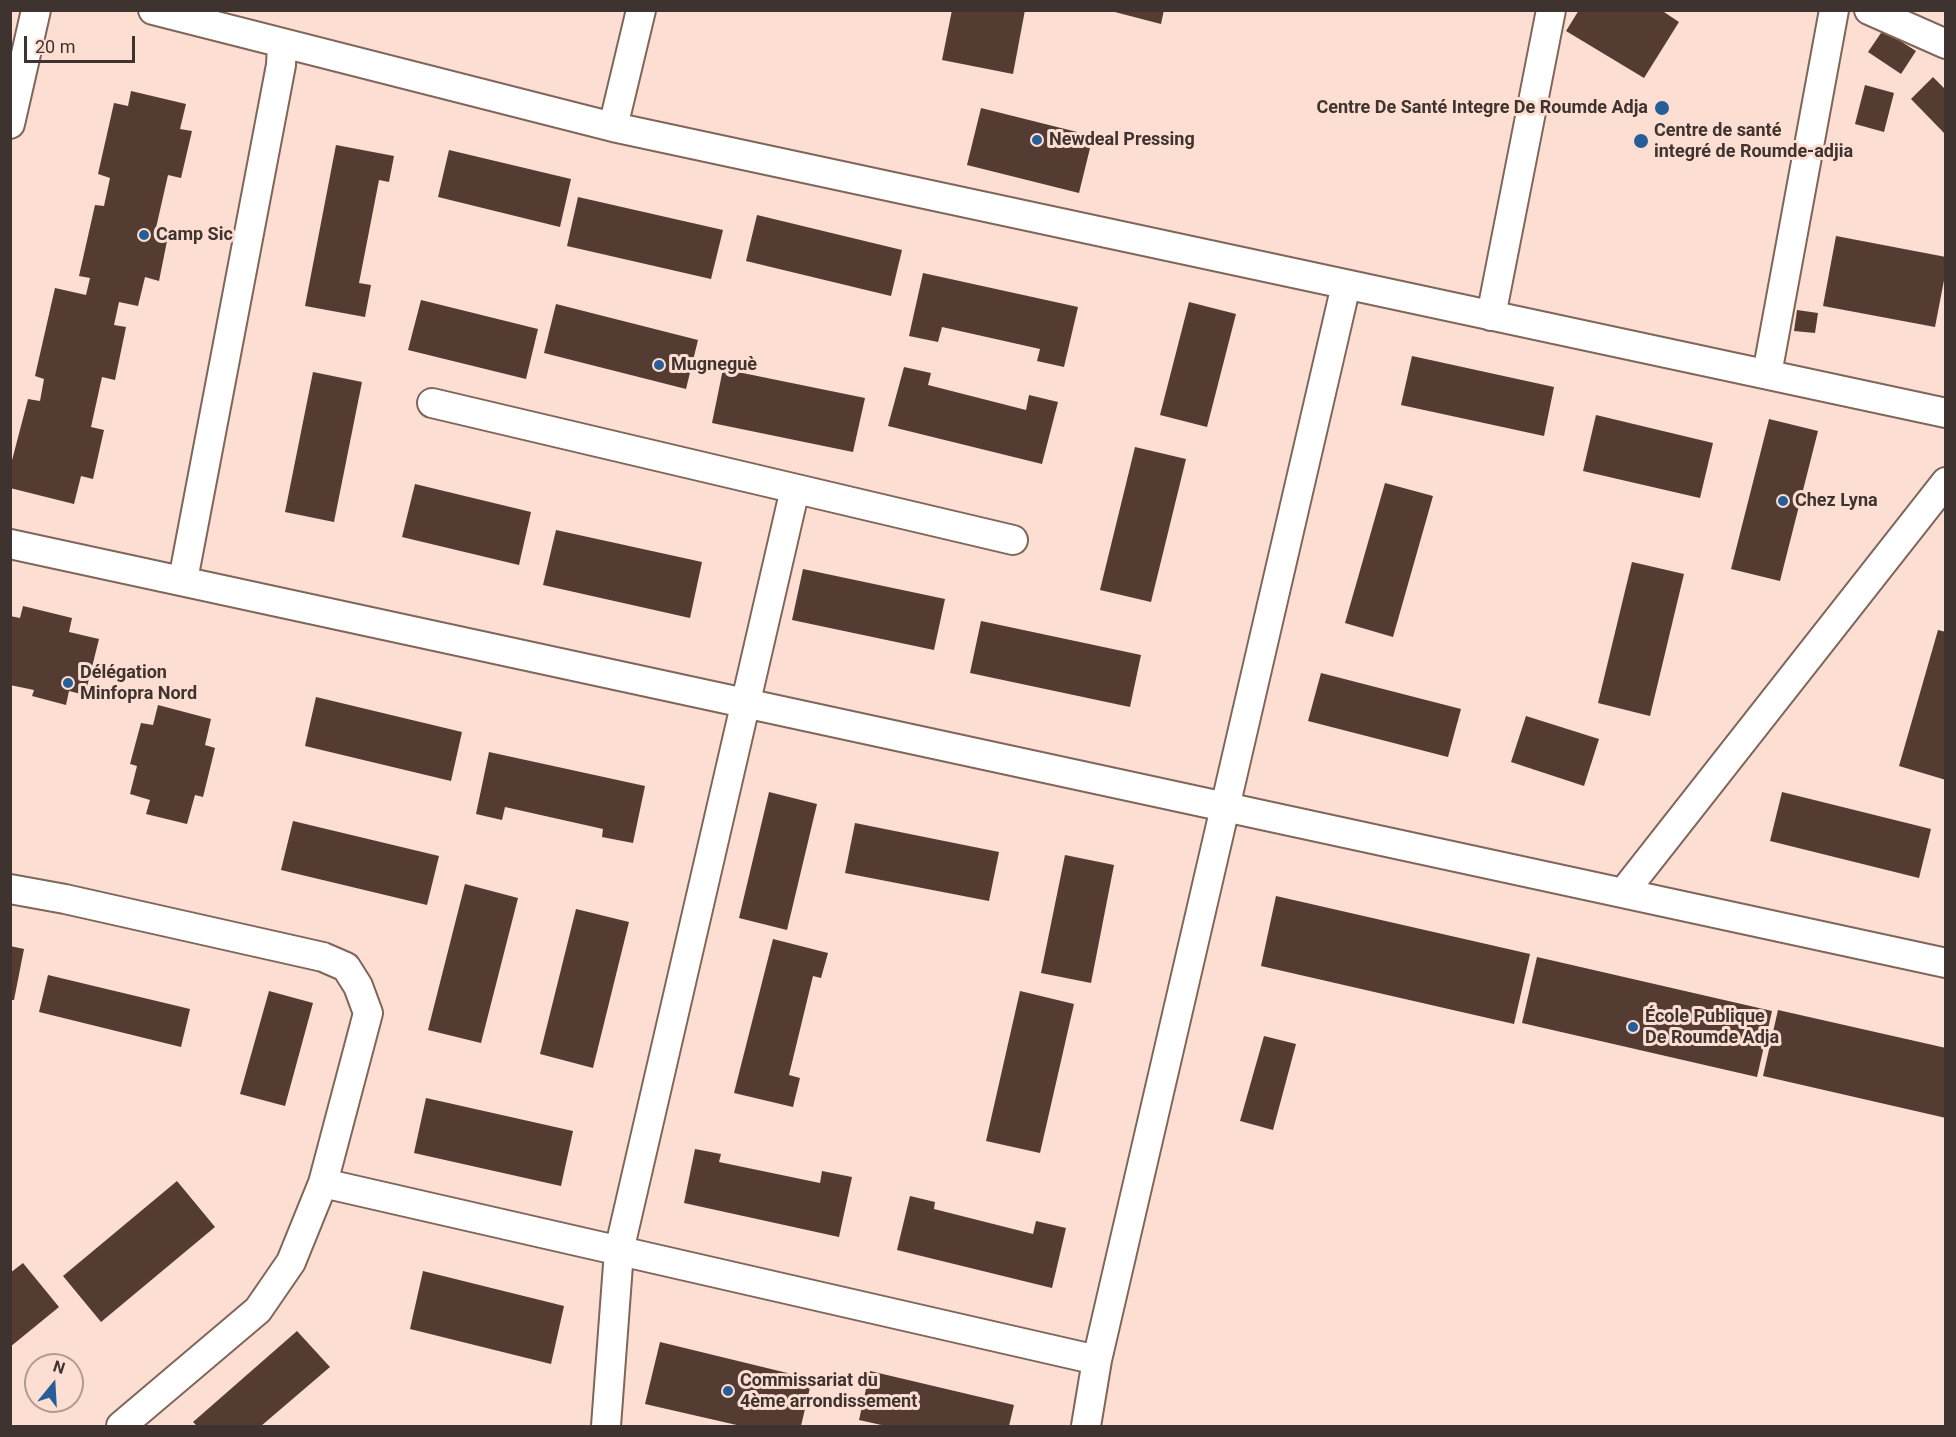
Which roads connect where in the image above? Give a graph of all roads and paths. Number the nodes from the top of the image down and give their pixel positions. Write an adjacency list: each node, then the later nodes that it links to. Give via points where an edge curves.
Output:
1 (36, 10): 9 (street)
2 (153, 10): 7 (street)
3 (641, 10): 10 (street)
4 (1551, 10): 12 (street)
5 (1834, 10): 13 (street)
6 (1869, 10): 8 (street)
7 (282, 44): 10 (street); 20 (street)
8 (1946, 44)
9 (10, 124)
10 (613, 127): 11 (street)
11 (1346, 285): 12 (street); 22 (street)
12 (1491, 316): 13 (street)
13 (1767, 374): 15 (street)
14 (432, 404): 17 (street)
15 (1944, 405)
16 (1946, 482): 24 (street)
17 (795, 489): 18 (street); 21 (street)
18 (1013, 540)
19 (10, 544): 20 (street)
20 (183, 580): 21 (street)
21 (747, 702): 22 (street); 27 (street)
22 (1226, 806): 24 (street); 28 (street)
23 (10, 889): 26 (street, via 323,957 346,967 368,1014)
24 (1623, 893): 25 (street)
25 (1946, 963)
26 (323, 1183): 27 (street); 29 (street, via 291,1263 258,1310)
27 (619, 1251): 28 (street); 30 (street)
28 (1097, 1360): 31 (street)
29 (120, 1426)
30 (606, 1426)
31 (1086, 1426)

